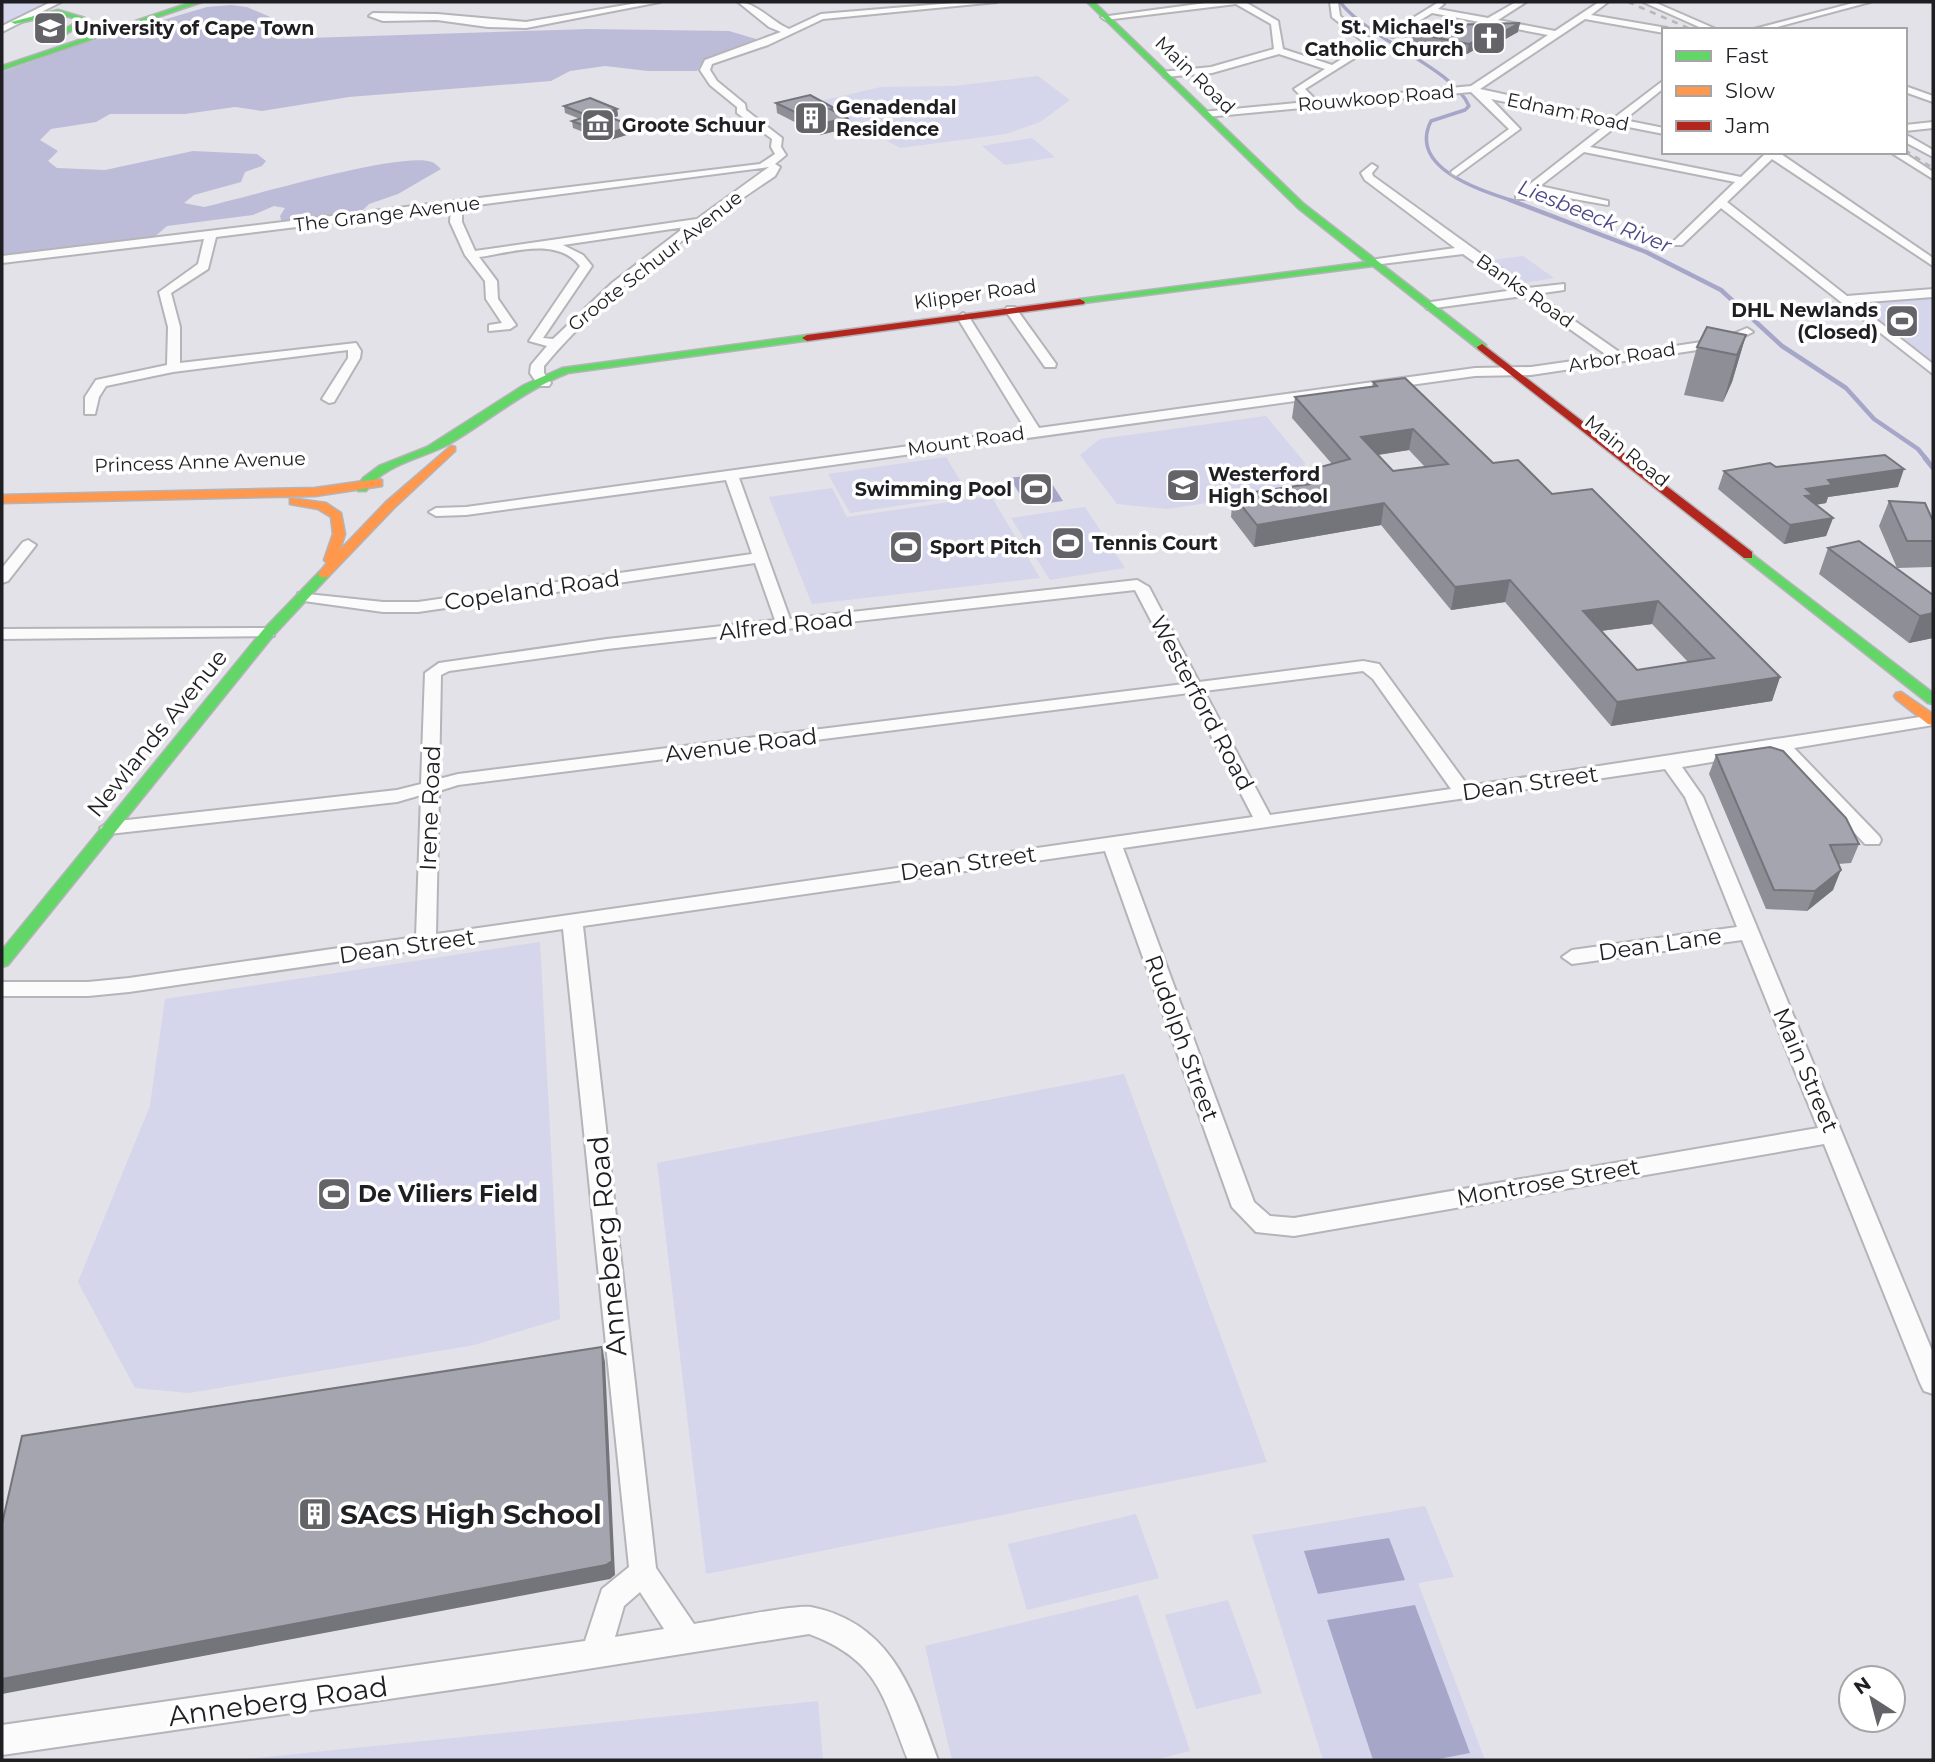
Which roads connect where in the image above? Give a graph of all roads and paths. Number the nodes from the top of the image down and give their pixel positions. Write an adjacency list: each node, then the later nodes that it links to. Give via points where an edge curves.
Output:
1 (57, 2): 25 (street)
2 (184, 2): 33 (main road)
3 (198, 2): 34 (main road)
4 (656, 2): 21 (street, via 554,22 502,25)
5 (742, 2): 29 (street)
6 (993, 2): 29 (street, via 836,15)
7 (1090, 2): 23 (main road, Main Road)
8 (1233, 2): 23 (street)
9 (1239, 2): 18 (street)
10 (1268, 2): 18 (street)
11 (1334, 2): 35 (street, via 1336,17 1372,44)
12 (1443, 2): 19 (street)
13 (1522, 2): 24 (street)
14 (1604, 2): 22 (street, Rouwkoop Road)
15 (1647, 2): 20 (street)
16 (1683, 2): 20 (street)
17 (1866, 2): 27 (street)
18 (1253, 10): 32 (street, via 1276,25)
19 (1430, 10): 24 (street); 31 (street)
20 (1668, 10): 26 (street)
21 (373, 16)
22 (1584, 16): 28 (street); 30 (street, Rouwkoop Road)
23 (1105, 17): 36 (main road, Main Road)
24 (1490, 21): 30 (street)
25 (8, 26): 33 (main road, via 57,13 76,14 81,20)
26 (1709, 28)
27 (1762, 28)
28 (1662, 30)
29 (787, 31): 53 (street, via 713,59 705,70 713,83 742,106 746,116 775,134 781,155)
30 (1557, 34): 39 (street, Rouwkoop Road)
31 (1390, 35)
32 (1279, 51): 35 (street); 36 (street, via 1212,70)
33 (2, 59)
34 (2, 68)
35 (1332, 68): 41 (street, via 1299,89)
36 (1164, 74): 42 (main road, Main Road)
37 (1662, 85): 43 (street)
38 (1907, 90): 40 (street)
39 (1473, 91): 41 (street, Rouwkoop Road); 43 (street, Ednam Road); 55 (street, via 1515,129)
40 (1933, 99)
41 (1315, 104): 42 (street, Rouwkoop Road)
42 (1206, 114): 71 (main road, Main Road, via 1301,206)
43 (1615, 122): 46 (street, Ednam Road); 48 (street)
44 (1933, 125): 45 (street)
45 (1907, 128)
46 (1662, 131)
47 (1907, 138): 52 (street)
48 (1582, 148): 57 (street); 58 (street)
49 (1769, 154): 57 (street)
50 (1774, 154): 70 (street)
51 (1898, 154): 56 (street)
52 (1933, 154)
53 (772, 164): 62 (street, The Grange Avenue, via 743,172); 63 (street, Groote Schuur Avenue, via 771,174)
54 (1372, 167): 67 (street, Banks Road, via 1367,171 1369,178)
55 (1456, 173)
56 (1933, 176)
57 (1745, 181): 61 (street)
58 (1532, 188): 59 (street); 60 (street)
59 (1520, 197)
60 (1604, 203)
61 (1722, 204): 65 (street); 75 (street)
62 (457, 205): 64 (street, The Grange Avenue); 68 (street, via 456,222)
63 (700, 222): 66 (street); 81 (street, Groote Schuur Avenue, via 574,320)
64 (211, 235): 69 (street, The Grange Avenue); 84 (street, via 204,266 165,292 174,327)
65 (1678, 243)
66 (550, 244): 68 (street); 81 (street, via 586,265 535,341)
67 (1465, 250): 71 (street); 73 (street, Banks Road)
68 (471, 254): 79 (street, via 486,270 492,299 510,325)
69 (2, 260)
70 (1933, 263)
71 (1370, 264): 76 (main road, Main Road); 77 (main road, Klipper Road); 86 (main road, Main Road)
72 (1560, 287): 73 (street)
73 (1527, 292): 76 (street); 82 (street, Banks Road)
74 (1933, 293): 75 (street)
75 (1845, 300): 85 (street)
76 (1431, 306): 87 (main road, Main Road)
77 (1012, 310): 78 (main road, Klipper Road); 83 (street)
78 (962, 317): 88 (main road, Klipper Road, via 593,366); 91 (street)
79 (493, 328)
80 (1747, 332): 82 (street, Arbor Road, via 1724,342)
81 (554, 343): 88 (street, Groote Schuur Avenue, via 538,365)
82 (1618, 358): 87 (street, Arbor Road)
83 (1050, 364)
84 (173, 368): 89 (street, via 351,346 354,358); 90 (street, via 101,383)
85 (1933, 370)
86 (1496, 372): 87 (street, Arbor Road); 91 (street, Mount Road); 115 (main road, Main Road)
87 (1515, 373): 114 (main road, Main Road)
88 (542, 380): 92 (main road, Klipper Road); 93 (main road, Klipper Road, via 501,398 443,443)
89 (329, 399)
90 (90, 411)
91 (1034, 431): 94 (street, Mount Road)
92 (452, 447): 96 (main road, Klipper Road); 101 (main road, Newlands Avenue)
93 (398, 464): 95 (main road, Princess Anne Avenue, via 321,478); 96 (main road)
94 (731, 474): 100 (street, Mount Road); 104 (street)
95 (182, 484): 96 (main road); 97 (main road, Princess Anne Avenue)
96 (367, 485): 98 (main road, Princess Anne Avenue); 101 (main road, via 379,502); 102 (main road, via 365,513)
97 (2, 489)
98 (206, 495): 99 (main road, Princess Anne Avenue); 105 (main road, via 304,502 334,514 342,532)
99 (2, 499)
100 (436, 512)
101 (372, 523): 102 (main road, Newlands Avenue)
102 (356, 540): 105 (main road, Newlands Avenue)
103 (28, 545): 106 (street)
104 (761, 557): 108 (street, Copeland Road, via 418,607); 109 (street)
105 (325, 571): 108 (main road, Newlands Avenue)
106 (2, 578)
107 (1140, 587): 109 (street, Alfred Road); 113 (street, Westerford Road)
108 (304, 596): 110 (main road, Newlands Avenue)
109 (785, 626): 112 (street, Alfred Road, via 607,644 445,667)
110 (268, 633): 111 (street); 121 (main road, Newlands Avenue)
111 (2, 634)
112 (433, 673): 118 (street, Irene Road)
113 (1195, 688): 118 (street, Avenue Road, via 458,780); 119 (street, Avenue Road, via 1373,668); 120 (street, Westerford Road)
114 (1933, 700)
115 (1933, 720): 116 (street, Dean Street)
116 (1783, 747): 117 (street, Dean Street); 122 (street)
117 (1670, 764): 119 (street, Dean Street); 125 (street, Main Street, via 1694,797)
118 (431, 788): 121 (street, Avenue Road); 126 (street, Irene Road)
119 (1462, 792): 120 (street, Dean Street)
120 (1264, 820): 123 (street, Dean Street)
121 (109, 828): 128 (main road, Newlands Avenue)
122 (1872, 840)
123 (1111, 842): 124 (street, Dean Street); 131 (street, Rudolph Street, via 1244,1207)
124 (572, 921): 126 (street, Dean Street); 133 (street, Anneberg Road)
125 (1749, 932): 127 (street, Dean Lane); 130 (street, Main Street)
126 (426, 944): 129 (street, Dean Street, via 129,985)
127 (1572, 957)
128 (2, 961)
129 (2, 989)
130 (1833, 1134): 131 (street, Montrose Street, via 1294,1227); 132 (street, Main Street)
131 (1264, 1225)
132 (1933, 1383)
133 (643, 1572): 134 (street, Anneberg Road); 135 (street, via 612,1598)
134 (686, 1638): 135 (street, Anneberg Road); 137 (street, Anneberg Road, via 809,1619 844,1633 870,1651 887,1675)
135 (596, 1653): 136 (street, Anneberg Road)
136 (2, 1740)
137 (923, 1760)

